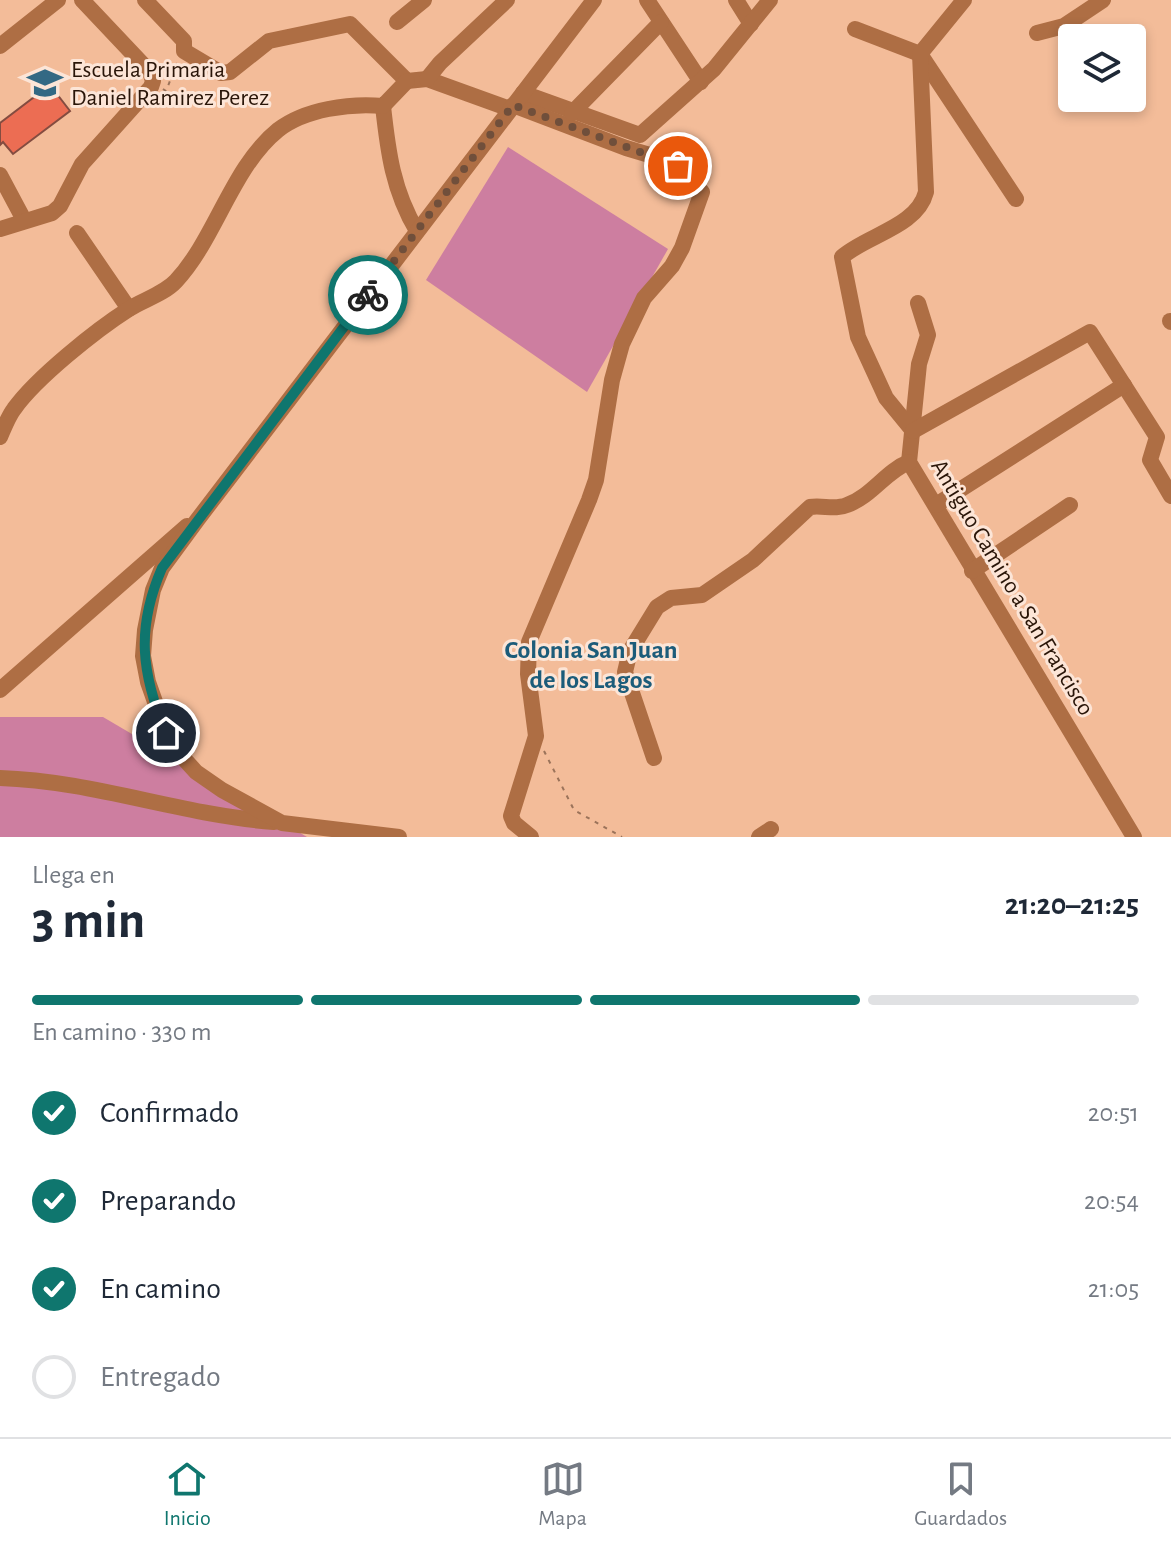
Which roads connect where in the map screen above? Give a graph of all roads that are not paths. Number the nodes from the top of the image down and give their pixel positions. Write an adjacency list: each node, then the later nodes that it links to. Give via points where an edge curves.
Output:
1 (58, 0): 17 (street)
2 (82, 0): 27 (street, via 153,81 82,164 60,206)
3 (145, 0): 20 (street, via 184,41 184,51 221,73 230,72 269,41 345,24 358,30 369,54)
4 (424, 0): 12 (street)
5 (507, 0): 19 (street)
6 (594, 0): 22 (street)
7 (647, 0): 13 (street)
8 (736, 0): 14 (street)
9 (770, 0): 14 (street)
10 (964, 0): 18 (street)
11 (1103, 0): 16 (street, via 1064,26)
12 (397, 22)
13 (661, 22): 21 (street); 24 (street)
14 (751, 24): 21 (street)
15 (855, 29): 18 (street)
16 (1037, 33)
17 (0, 46)
18 (920, 54): 26 (street); 34 (street, via 926,192 915,213 842,257 858,337 886,398)
19 (427, 79): 20 (street); 22 (street)
20 (407, 81): 23 (street)
21 (701, 82): 24 (street, via 640,135)
22 (515, 102): 24 (street); 29 (street); 47 (street, via 673,162 702,195 677,257 632,318 612,380 596,480 529,642 536,736 511,816)
23 (383, 106): 29 (street, via 390,167); 32 (street, via 361,104 297,118 278,130 258,149 217,223 175,283)
24 (572, 113)
25 (0, 175): 27 (street)
26 (1016, 199)
27 (24, 220): 28 (street)
28 (0, 229)
29 (417, 231): 40 (street)
30 (77, 233): 32 (street)
31 (918, 303): 34 (street, Antiguo Camino a San Francisco, via 928,335 919,364)
32 (129, 309): 35 (street, via 43,379 14,409)
33 (1124, 385): 34 (street, via 1090,332); 37 (street, via 1157,437 1150,460); 38 (street)
34 (913, 431): 36 (street, Antiguo Camino a San Francisco)
35 (0, 437)
36 (909, 462): 38 (street, Antiguo Camino a San Francisco); 43 (street, via 848,505 810,507 753,560 702,595 671,598 657,607 630,651 625,672)
37 (1171, 496)
38 (936, 505): 41 (street, Antiguo Camino a San Francisco)
39 (1070, 505): 41 (street)
40 (198, 519): 42 (street); 45 (street, via 162,568 153,590 143,656 148,682 166,733 196,772)
41 (972, 571): 48 (street, Antiguo Camino a San Francisco)
42 (0, 690)
43 (654, 758)
44 (0, 778): 45 (street, via 54,782 227,818)
45 (282, 823): 46 (street)
46 (399, 837)
47 (531, 837)
48 (1134, 837)

